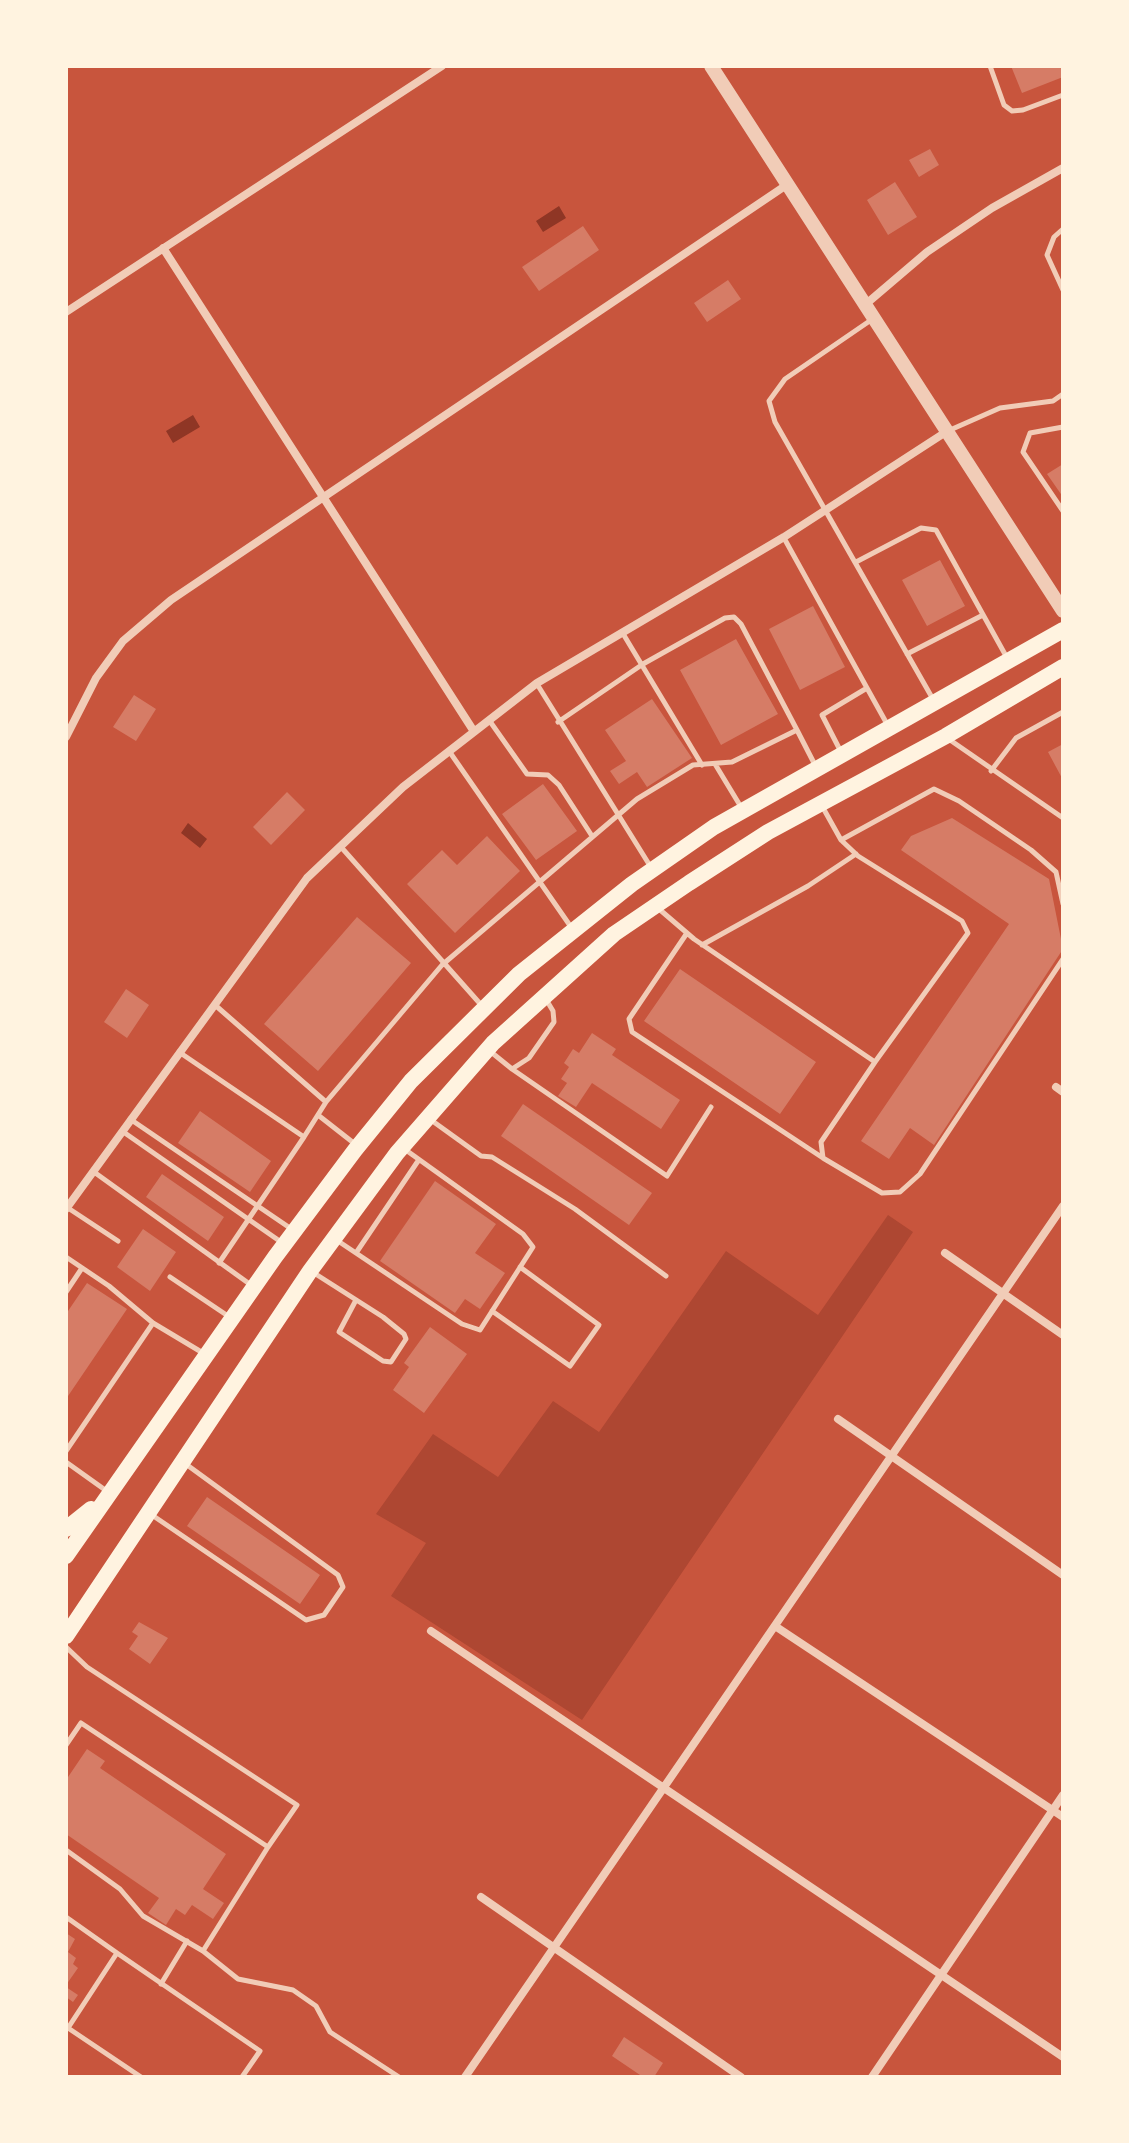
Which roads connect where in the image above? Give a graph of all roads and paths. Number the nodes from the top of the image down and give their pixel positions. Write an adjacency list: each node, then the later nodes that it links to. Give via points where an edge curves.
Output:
1 (442, 66): 8 (street)
2 (711, 66): 6 (street)
3 (990, 66): 4 (lane, via 1004,105 1012,111)
4 (1063, 95)
5 (1063, 168): 10 (street, via 927,252)
6 (789, 184): 10 (street); 16 (street)
7 (1063, 229): 9 (lane, via 1047,255)
8 (163, 248): 11 (street); 16 (street)
9 (1063, 290)
10 (866, 304): 12 (street)
11 (66, 312)
12 (874, 317): 15 (street); 17 (lane, via 785,379 769,401 775,422)
13 (1063, 394): 15 (lane, via 1053,401 1000,408)
14 (1063, 427): 18 (lane, via 1030,433 1023,452)
15 (949, 430): 17 (street); 21 (street)
16 (325, 497): 36 (street); 39 (street, via 171,600 123,641 96,678)
17 (827, 510): 19 (street); 20 (lane)
18 (1063, 511)
19 (784, 537): 24 (street); 30 (lane)
20 (856, 562): 22 (lane, via 921,528 936,530); 25 (lane)
21 (1063, 611)
22 (983, 615): 25 (lane); 26 (lane)
23 (1063, 630): 26 (main road)
24 (622, 632): 27 (lane); 29 (street)
25 (907, 654): 31 (lane)
26 (1008, 661): 31 (main road)
27 (643, 664): 34 (lane); 37 (lane, via 734,617); 43 (lane)
28 (1063, 667): 38 (main road)
29 (537, 683): 33 (street); 34 (lane)
30 (867, 688): 35 (lane); 41 (lane, via 822,715)
31 (935, 702): 35 (main road)
32 (1063, 712): 45 (lane, via 1016,738)
33 (488, 719): 36 (street); 50 (lane, via 527,774 548,775 559,785)
34 (558, 722): 48 (lane)
35 (889, 728): 41 (main road)
36 (473, 730): 40 (street)
37 (797, 730): 42 (lane, via 732,762); 44 (lane)
38 (946, 736): 45 (lane); 46 (main road)
39 (66, 737)
40 (448, 750): 52 (street); 55 (lane)
41 (842, 755): 44 (main road)
42 (714, 763): 43 (lane); 47 (lane)
43 (702, 765): 48 (lane, via 693,765)
44 (817, 769): 47 (main road)
45 (991, 771): 49 (lane)
46 (821, 804): 51 (lane); 57 (main road)
47 (743, 811): 54 (main road)
48 (619, 814): 50 (lane); 54 (lane)
49 (1063, 818)
50 (592, 836): 55 (lane)
51 (841, 840): 53 (lane); 56 (lane, via 934,789 959,801 1056,872)
52 (340, 846): 62 (lane); 64 (street, via 307,878)
53 (856, 853): 60 (lane); 68 (lane, via 962,921 968,933)
54 (653, 870): 58 (main road)
55 (540, 881): 58 (lane); 62 (lane)
56 (1063, 904)
57 (655, 906): 59 (lane); 63 (main road)
58 (574, 930): 65 (main road)
59 (687, 933): 60 (lane); 79 (lane, via 629,1019 632,1032)
60 (702, 945): 68 (lane)
61 (1063, 959): 79 (lane, via 920,1174 900,1192 882,1193)
62 (442, 965): 65 (lane); 70 (lane)
63 (543, 996): 66 (main road); 69 (lane, via 554,1022 529,1058)
64 (213, 1003): 67 (street); 70 (lane)
65 (483, 1007): 77 (main road, via 411,1081)
66 (487, 1049): 69 (lane); 73 (main road)
67 (178, 1052): 74 (street); 76 (lane)
68 (875, 1062): 79 (lane, via 821,1142)
69 (512, 1069): 71 (lane, via 667,1176)
70 (326, 1102): 72 (lane)
71 (711, 1107)
72 (318, 1115): 76 (lane); 77 (lane)
73 (427, 1117): 78 (main road); 96 (lane, via 481,1156 492,1157 575,1209)
74 (130, 1119): 75 (street); 82 (lane)
75 (122, 1131): 81 (street); 85 (lane)
76 (304, 1137): 82 (lane)
77 (358, 1147): 86 (main road)
78 (402, 1147): 80 (lane); 87 (main road)
79 (823, 1158)
80 (418, 1161): 89 (lane); 93 (lane, via 523,1234 533,1247)
81 (93, 1171): 84 (street); 92 (lane)
82 (257, 1206): 85 (lane); 86 (lane)
83 (1063, 1206): 100 (street)
84 (66, 1208): 88 (lane)
85 (249, 1219): 86 (lane); 92 (lane)
86 (290, 1238): 98 (main road)
87 (334, 1239): 89 (lane); 95 (main road)
88 (118, 1241)
89 (356, 1253): 102 (lane, via 462,1324 480,1330)
90 (945, 1253): 100 (street)
91 (66, 1257): 94 (lane)
92 (219, 1263): 98 (lane)
93 (520, 1267): 102 (lane); 102 (lane, via 599,1325 570,1366)
94 (82, 1268): 99 (lane); 104 (lane)
95 (310, 1271): 101 (lane); 111 (main road)
96 (666, 1276)
97 (170, 1277): 103 (lane)
98 (254, 1287): 103 (main road)
99 (66, 1292)
100 (1002, 1294): 105 (street); 109 (street)
101 (356, 1300): 101 (lane, via 404,1334 391,1362 339,1332)
102 (492, 1311)
103 (232, 1319): 106 (main road)
104 (153, 1323): 106 (lane); 108 (lane)
105 (1063, 1335)
106 (207, 1356): 112 (main road)
107 (838, 1419): 109 (street)
108 (66, 1451)
109 (890, 1457): 116 (street); 117 (street)
110 (66, 1462): 112 (lane)
111 (182, 1462): 113 (main road); 113 (lane, via 338,1575 343,1587 324,1615 306,1620)
112 (107, 1495): 114 (main road); 115 (main road)
113 (148, 1513): 119 (main road)
114 (70, 1519)
115 (66, 1556)
116 (1063, 1575)
117 (775, 1626): 122 (street); 124 (street)
118 (431, 1631): 122 (street)
119 (66, 1636)
120 (66, 1647): 126 (lane, via 87,1667 297,1805)
121 (66, 1745): 126 (lane, via 81,1723)
122 (662, 1786): 131 (street); 134 (street)
123 (1063, 1795): 124 (street)
124 (1053, 1810): 125 (street); 134 (street)
125 (1063, 1817)
126 (268, 1847): 132 (lane)
127 (66, 1850): 130 (lane, via 120,1889 143,1916)
128 (481, 1897): 131 (street)
129 (66, 1917): 133 (lane)
130 (187, 1941): 132 (lane); 135 (lane)
131 (553, 1948): 141 (street); 142 (street)
132 (203, 1951): 140 (lane, via 238,1979 293,1990 316,2006 330,2032)
133 (117, 1953): 135 (lane); 136 (lane)
134 (942, 1974): 137 (street); 143 (street)
135 (161, 1984): 139 (lane, via 260,2051)
136 (67, 2028): 138 (lane)
137 (1063, 2057)
138 (141, 2077)
139 (242, 2077)
140 (399, 2077)
141 (465, 2077)
142 (741, 2077)
143 (872, 2077)

